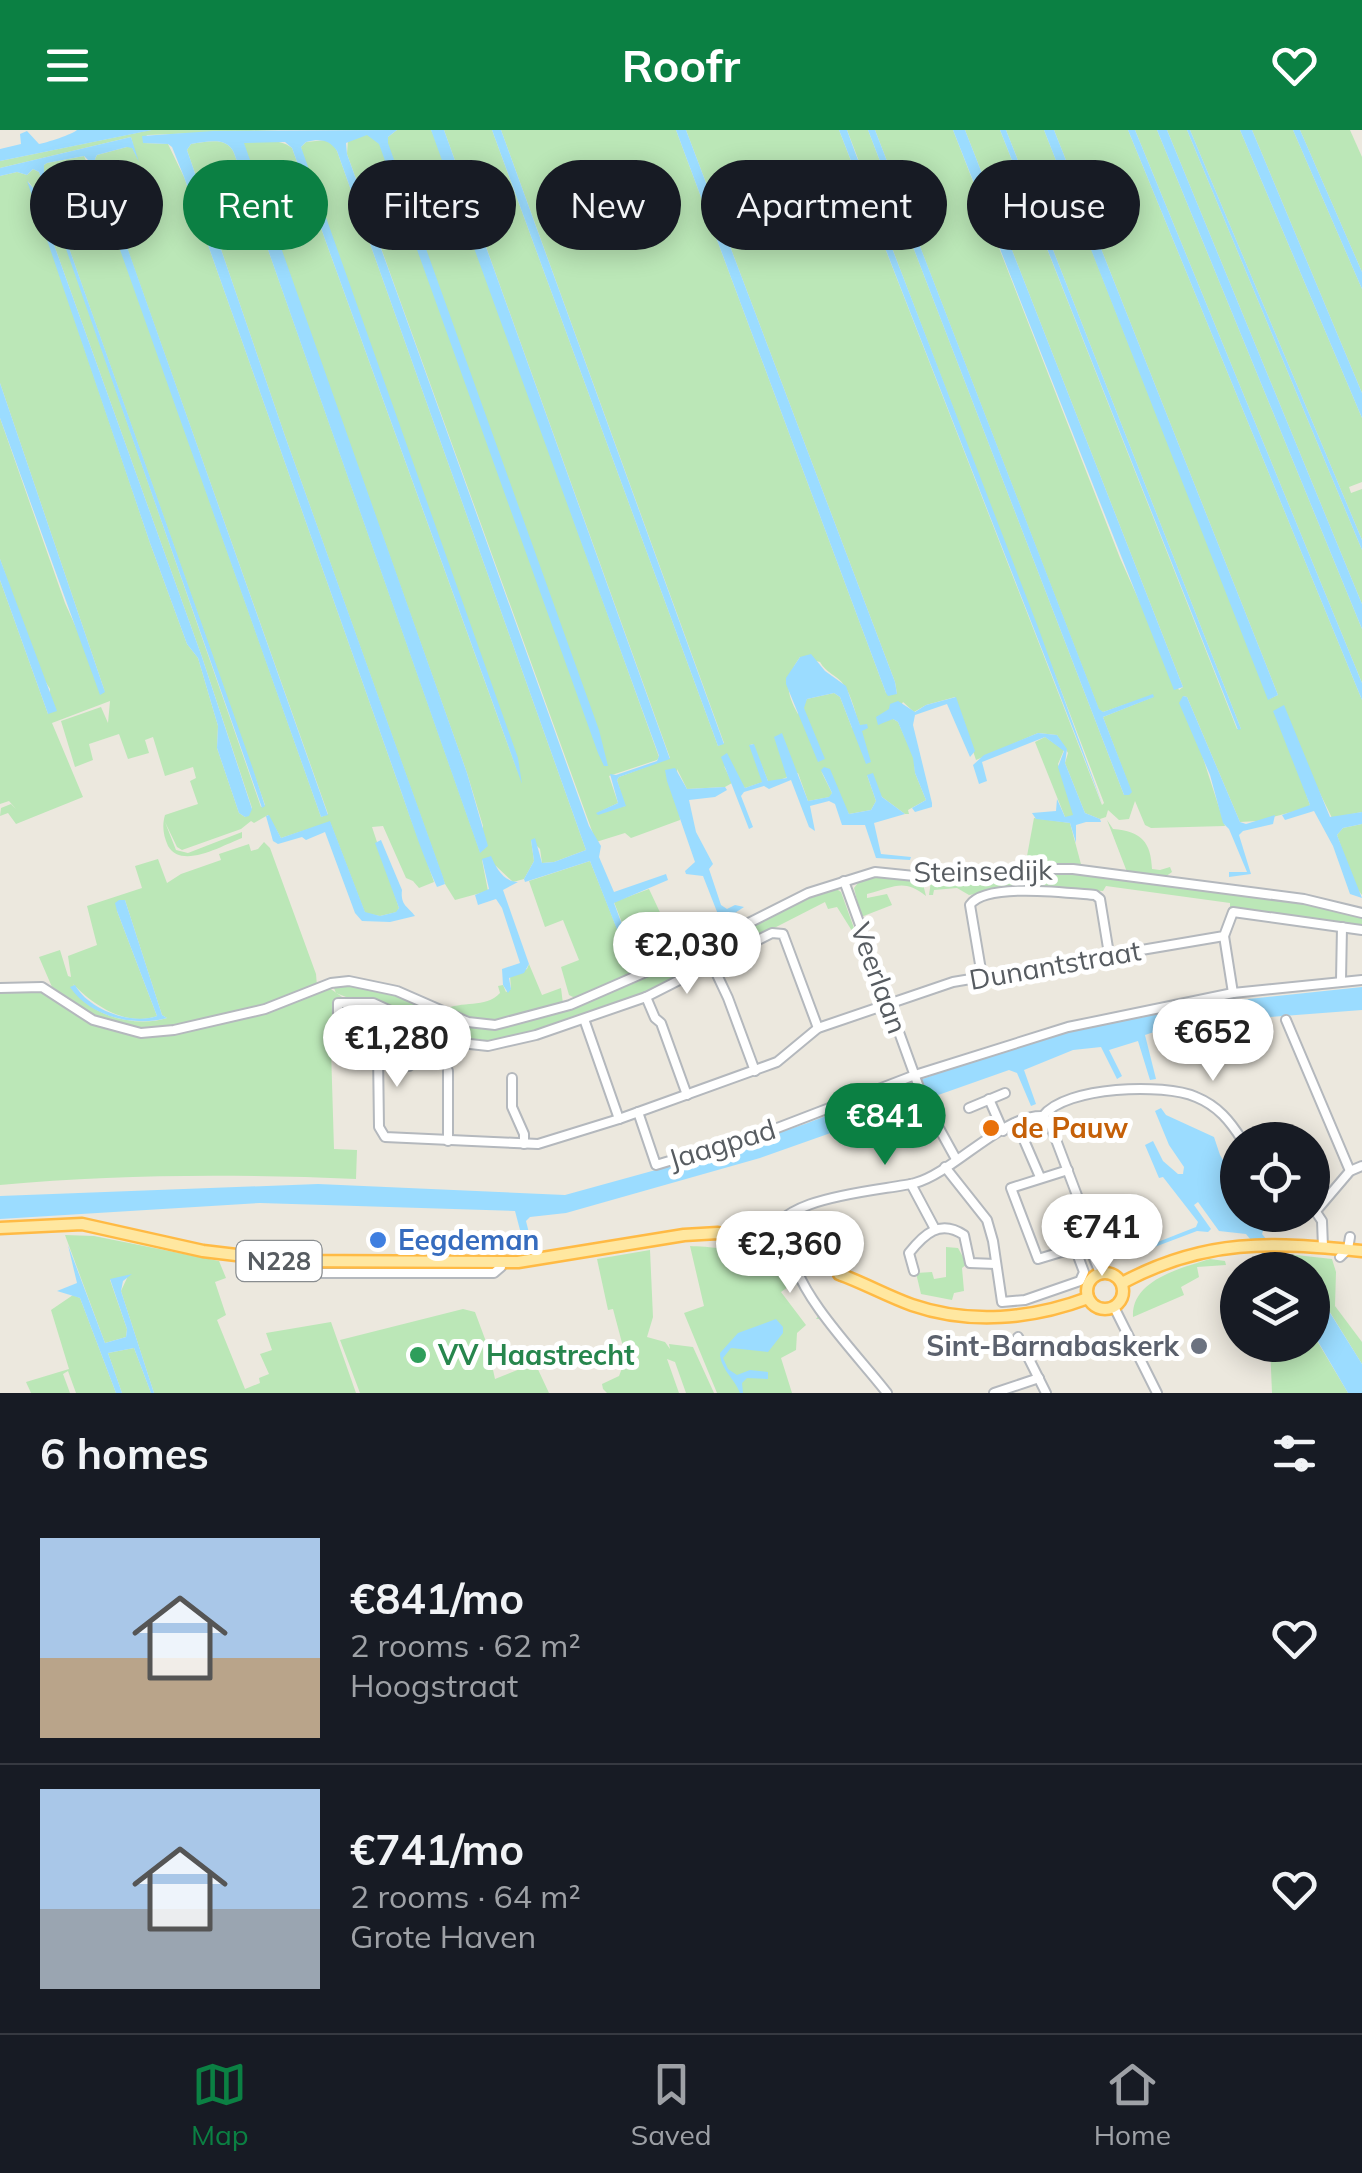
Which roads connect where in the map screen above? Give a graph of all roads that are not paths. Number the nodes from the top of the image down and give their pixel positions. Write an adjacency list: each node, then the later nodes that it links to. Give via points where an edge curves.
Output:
1 (844, 881): 2 (street, Steinsedijk, via 876,872 934,878 1074,869 1304,899); 11 (street, Steinsedijk, via 601,992 494,1025 349,980 265,1008 141,1033 100,1023 42,987); 14 (street, Veerlaan)
2 (1362, 914)
3 (1342, 927): 4 (street, Dunantstraat); 5 (street, Dunantstraat, via 1233,912); 9 (street)
4 (1362, 930)
5 (1224, 936): 6 (street, Dunantstraat); 12 (street)
6 (1109, 954): 8 (street, Dunantstraat); 8 (street, via 1095,895 1026,890 978,897 970,904)
7 (712, 964): 13 (street); 17 (street, via 772,933 783,934); 20 (street)
8 (982, 976): 14 (street, Dunantstraat)
9 (1342, 980): 10 (street, Jaagpad); 12 (street, Jaagpad)
10 (1362, 980)
11 (0, 988)
12 (1233, 993): 23 (street, Jaagpad, via 1068,1026)
13 (646, 997): 15 (street); 25 (street)
14 (888, 1004): 17 (street, Dunantstraat); 23 (street, Veerlaan)
15 (584, 1019): 18 (street, via 477,1046 372,1003 338,1003 338,1037); 30 (street)
16 (1286, 1020): 40 (street)
17 (818, 1028): 20 (street, via 783,1059)
18 (378, 1054): 19 (street); 34 (street, via 382,1133 392,1140)
19 (409, 1066)
20 (756, 1070): 25 (street)
21 (448, 1071): 34 (street)
22 (512, 1078): 35 (street, via 512,1108)
23 (916, 1078): 28 (street, Jaagpad, via 656,1165); 36 (street, Veerlaan)
24 (1005, 1092): 26 (street)
25 (687, 1095): 28 (street)
26 (990, 1099): 27 (street); 33 (street)
27 (969, 1108)
28 (638, 1112): 30 (street)
29 (1044, 1116): 31 (street, via 1049,1108 1114,1089 1200,1098); 32 (street); 39 (street)
30 (619, 1119): 35 (street)
31 (1227, 1122)
32 (1017, 1124): 33 (street); 41 (street)
33 (1004, 1131): 36 (street)
34 (448, 1141): 35 (street)
35 (524, 1144)
36 (956, 1159): 38 (street)
37 (1362, 1166): 40 (street)
38 (945, 1167): 42 (street); 55 (street, via 987,1220)
39 (1068, 1170): 41 (street); 48 (street)
40 (1350, 1171): 43 (street)
41 (1040, 1176): 51 (street, via 1011,1188 1035,1256)
42 (910, 1184): 45 (street); 49 (street, via 862,1190 793,1212 779,1222)
43 (1330, 1193)
44 (0, 1228): 49 (main road, N228, via 82,1224 286,1262 500,1262 666,1239)
45 (935, 1228): 55 (street, via 964,1235 970,1263); 56 (street, via 909,1254)
46 (1322, 1232): 50 (street)
47 (1350, 1236): 53 (street)
48 (1088, 1244): 51 (street); 57 (street)
49 (772, 1246): 54 (main road, N228); 58 (main road, N228)
50 (1323, 1247): 53 (main road); 59 (main road, via 1254,1244 1189,1255)
51 (1075, 1248): 55 (street, via 1084,1272 1080,1281 1025,1300 1002,1302)
52 (1362, 1251): 53 (main road)
53 (1344, 1253)
54 (794, 1256): 58 (main road, N228); 64 (street, via 796,1271 828,1319)
55 (996, 1264)
56 (914, 1271)
57 (1100, 1273): 59 (main road); 60 (main road, via 1087,1286)
58 (842, 1275): 60 (main road, N228, via 956,1316 1038,1314)
59 (1122, 1283): 61 (main road, via 1122,1300)
60 (1088, 1298): 61 (main road, via 1096,1307)
61 (1114, 1307): 67 (street)
62 (1018, 1337): 63 (street)
63 (1039, 1378): 65 (street); 66 (street)
64 (887, 1393)
65 (994, 1393)
66 (1046, 1393)
67 (1157, 1393)

